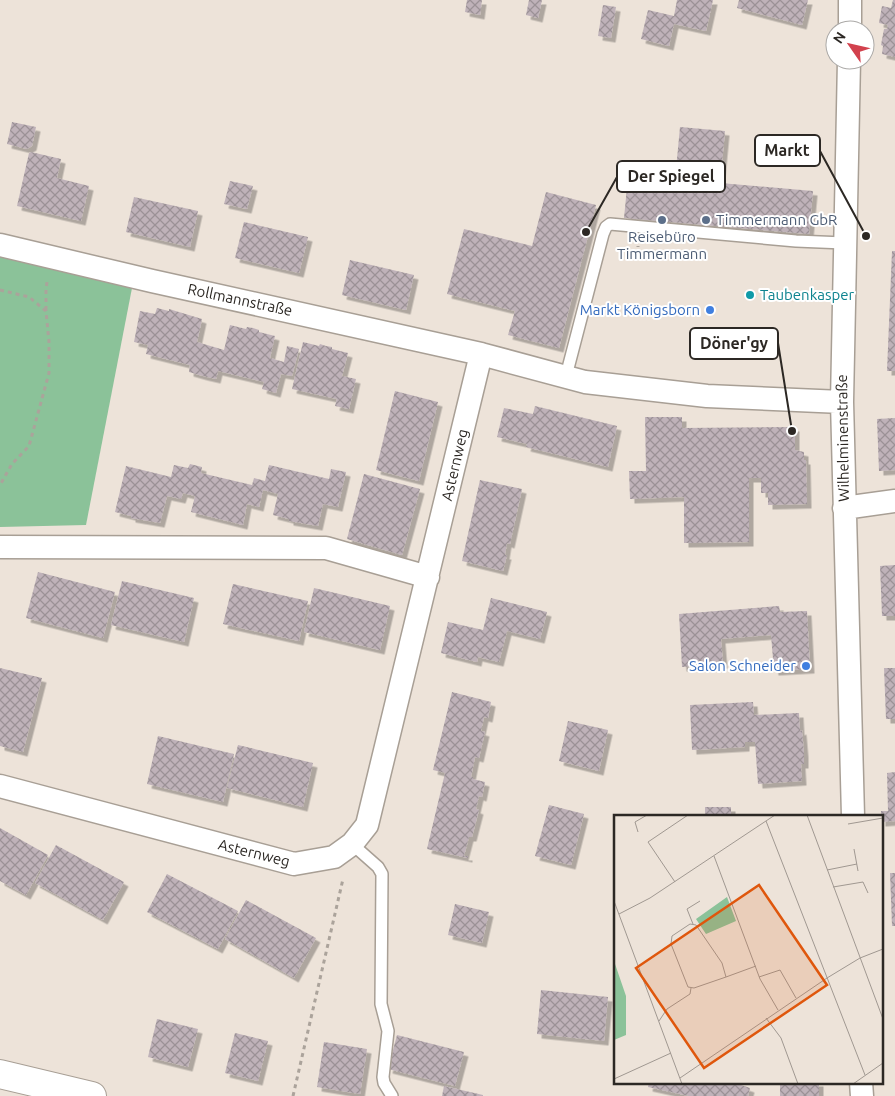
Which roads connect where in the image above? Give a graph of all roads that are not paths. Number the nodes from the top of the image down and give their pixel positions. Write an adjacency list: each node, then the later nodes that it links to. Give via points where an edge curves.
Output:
1 (850, 0): 2 (street)
2 (850, 20)
3 (849, 70): 4 (street, Wilhelminenstraße)
4 (844, 243): 7 (lane, via 610,224 603,234); 8 (street, Wilhelminenstraße)
5 (0, 245): 6 (street, Rollmannstraße)
6 (481, 354): 7 (street, Rollmannstraße); 12 (street, Asternweg)
7 (566, 376): 8 (street, Rollmannstraße, via 585,382 707,396)
8 (842, 402): 10 (street, Wilhelminenstraße)
9 (895, 501): 10 (street)
10 (844, 508): 14 (street, Wilhelminenstraße)
11 (0, 547): 12 (street, via 326,548)
12 (428, 577): 15 (street, Asternweg, via 367,825)
13 (0, 786): 15 (street, Asternweg, via 294,864)
14 (853, 815)
15 (343, 850): 18 (lane, via 378,867 382,874 381,1004 388,1031 383,1077)
16 (0, 1074): 17 (main road)
17 (92, 1096)
18 (392, 1096)

